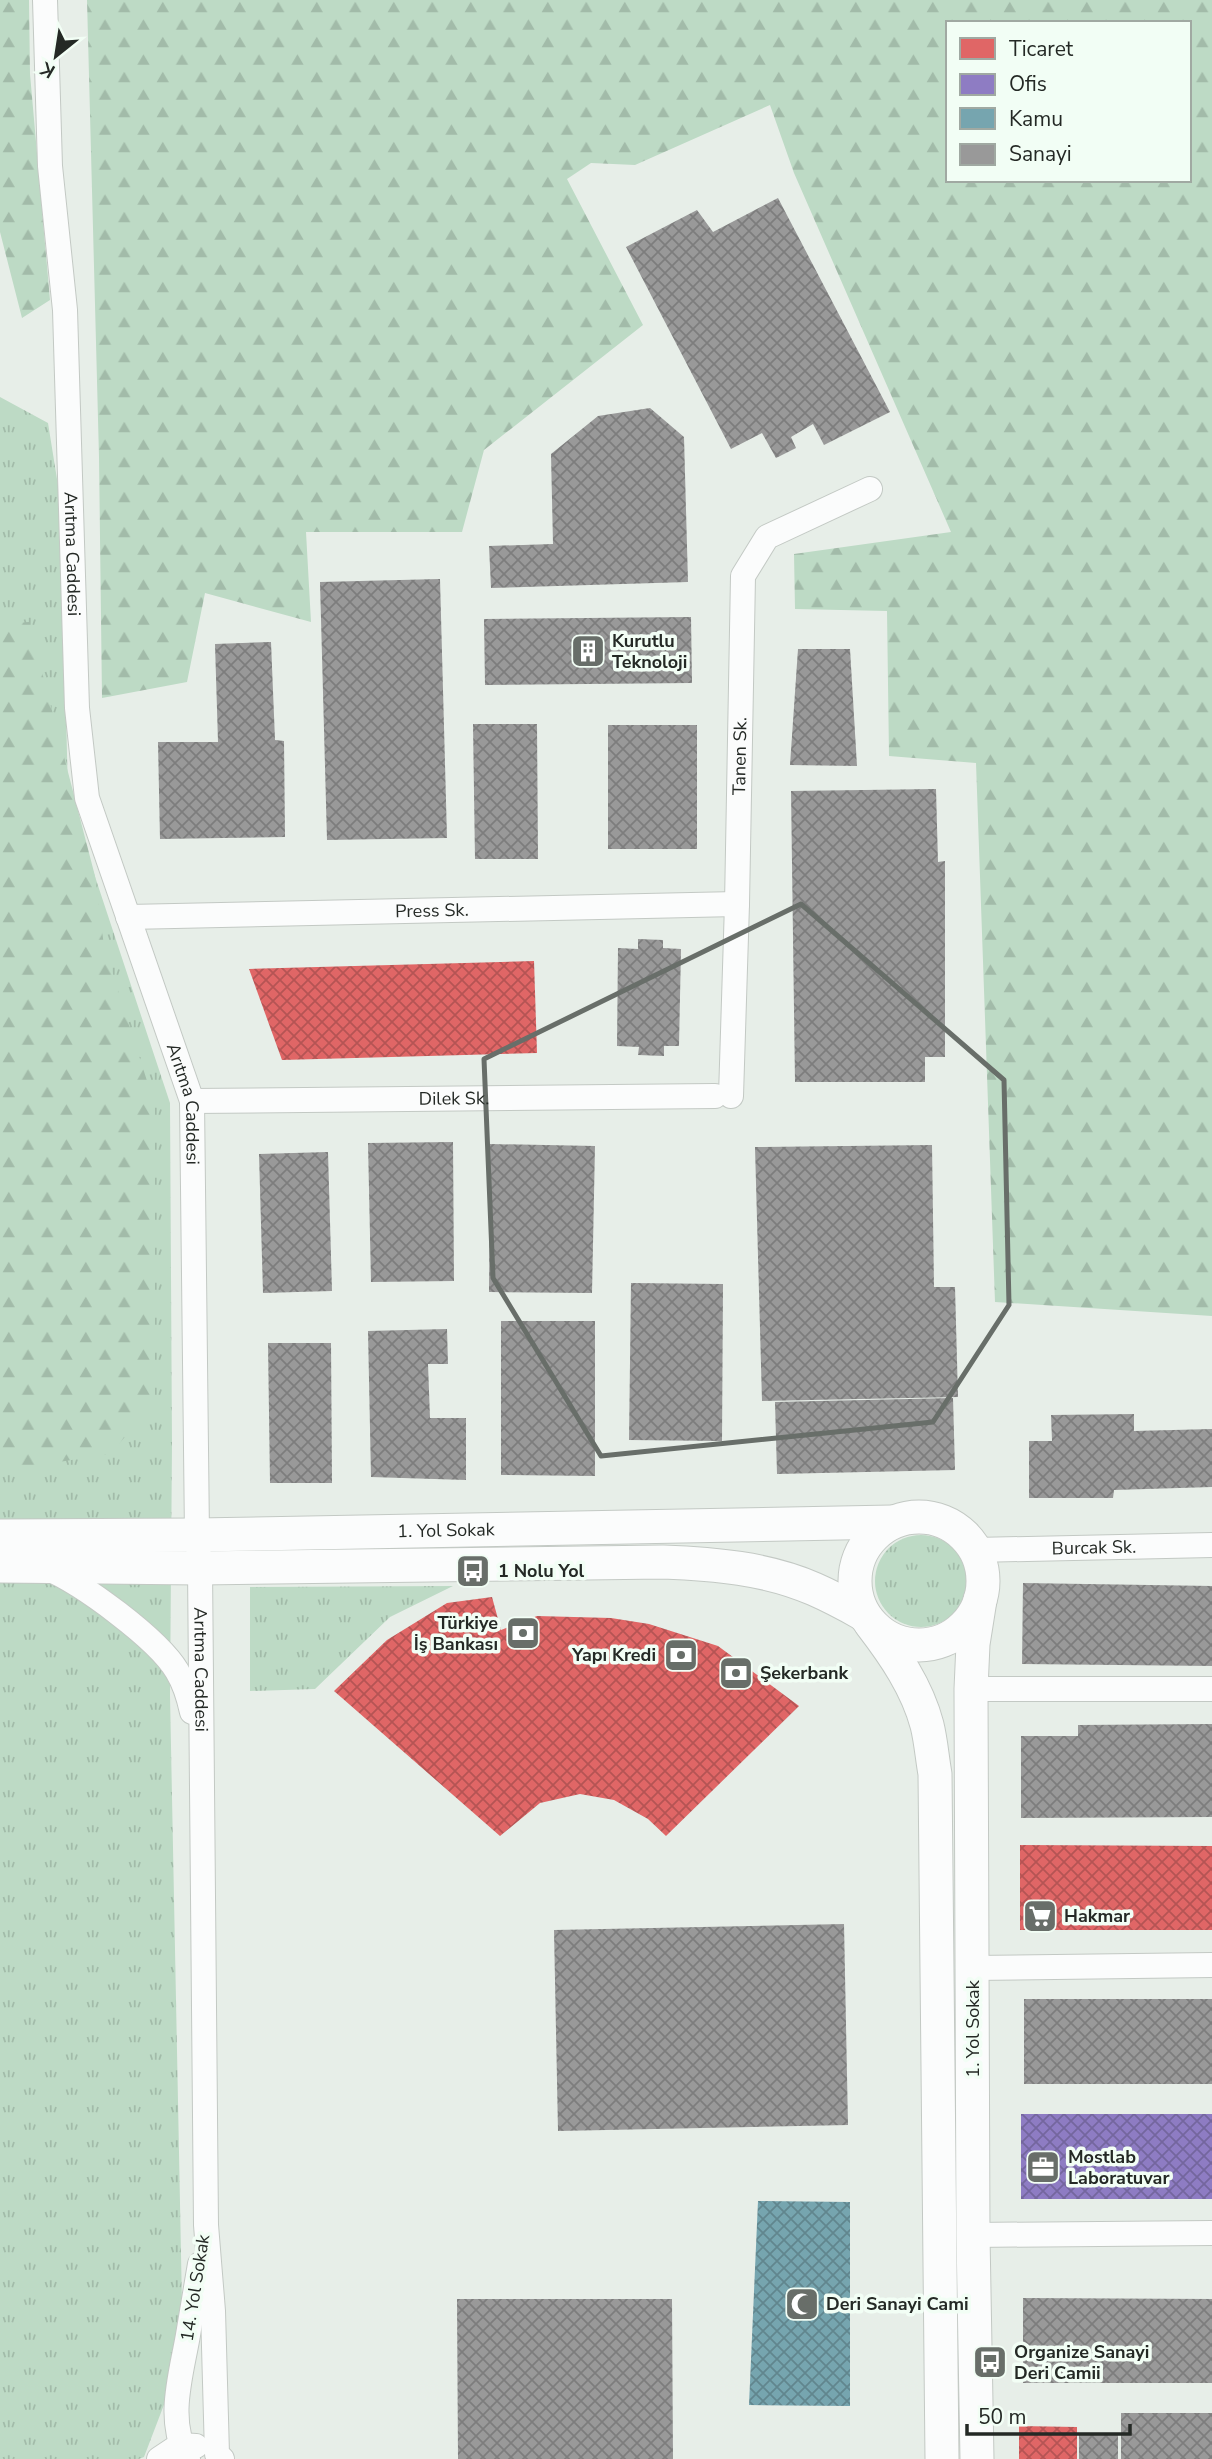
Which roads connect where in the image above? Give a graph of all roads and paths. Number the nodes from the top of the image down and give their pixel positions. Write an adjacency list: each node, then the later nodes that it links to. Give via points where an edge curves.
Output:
1 (45, 0): 4 (street, Arıtma Caddesi, via 50,166 65,310 77,708 88,798)
2 (870, 489): 3 (street, Tanen Sk., via 767,537 743,576)
3 (737, 904): 4 (street, Press Sk.); 5 (street, Tanen Sk.)
4 (128, 917): 6 (street, Arıtma Caddesi)
5 (723, 1096): 6 (street, Dilek Sk.)
6 (192, 1101): 8 (street, Arıtma Caddesi)
7 (891, 1522): 8 (main road, 1. Yol Sokak); 11 (main road, 1. Yol Sokak, via 930,1517 964,1535); 16 (main road, 1. Yol Sokak, via 861,1551 855,1572 855,1593)
8 (197, 1535): 9 (main road, 1. Yol Sokak); 14 (street, Arıtma Caddesi)
9 (0, 1536)
10 (1212, 1545): 11 (street, Burcak Sk.)
11 (975, 1550): 15 (main road, 1. Yol Sokak, via 983,1583)
12 (39, 1565): 13 (main road, 1. Yol Sokak); 14 (main road, 1. Yol Sokak); 19 (street, via 79,1585 158,1646 189,1695)
13 (0, 1566)
14 (200, 1568): 16 (main road, 1. Yol Sokak, via 707,1563 757,1570 802,1585); 19 (street, Arıtma Caddesi)
15 (980, 1600): 16 (main road, 1. Yol Sokak, via 957,1633 939,1642 899,1642); 17 (main road, 1. Yol Sokak)
16 (867, 1619): 28 (main road, 1. Yol Sokak, via 893,1652 913,1689 926,1723 935,1773)
17 (971, 1689): 18 (street); 21 (main road, 1. Yol Sokak)
18 (1212, 1689)
19 (200, 1752): 22 (street, Arıtma Caddesi)
20 (1212, 1965): 21 (street)
21 (973, 1968): 24 (main road, 1. Yol Sokak)
22 (206, 2225): 25 (street, 14. Yol Sokak, via 177,2397 176,2422); 26 (street, 14. Yol Sokak)
23 (1212, 2233): 24 (street)
24 (973, 2235): 29 (main road, 1. Yol Sokak)
25 (184, 2452): 26 (street, via 201,2446); 27 (street)
26 (217, 2457)
27 (159, 2459)
28 (942, 2459)
29 (977, 2459)

